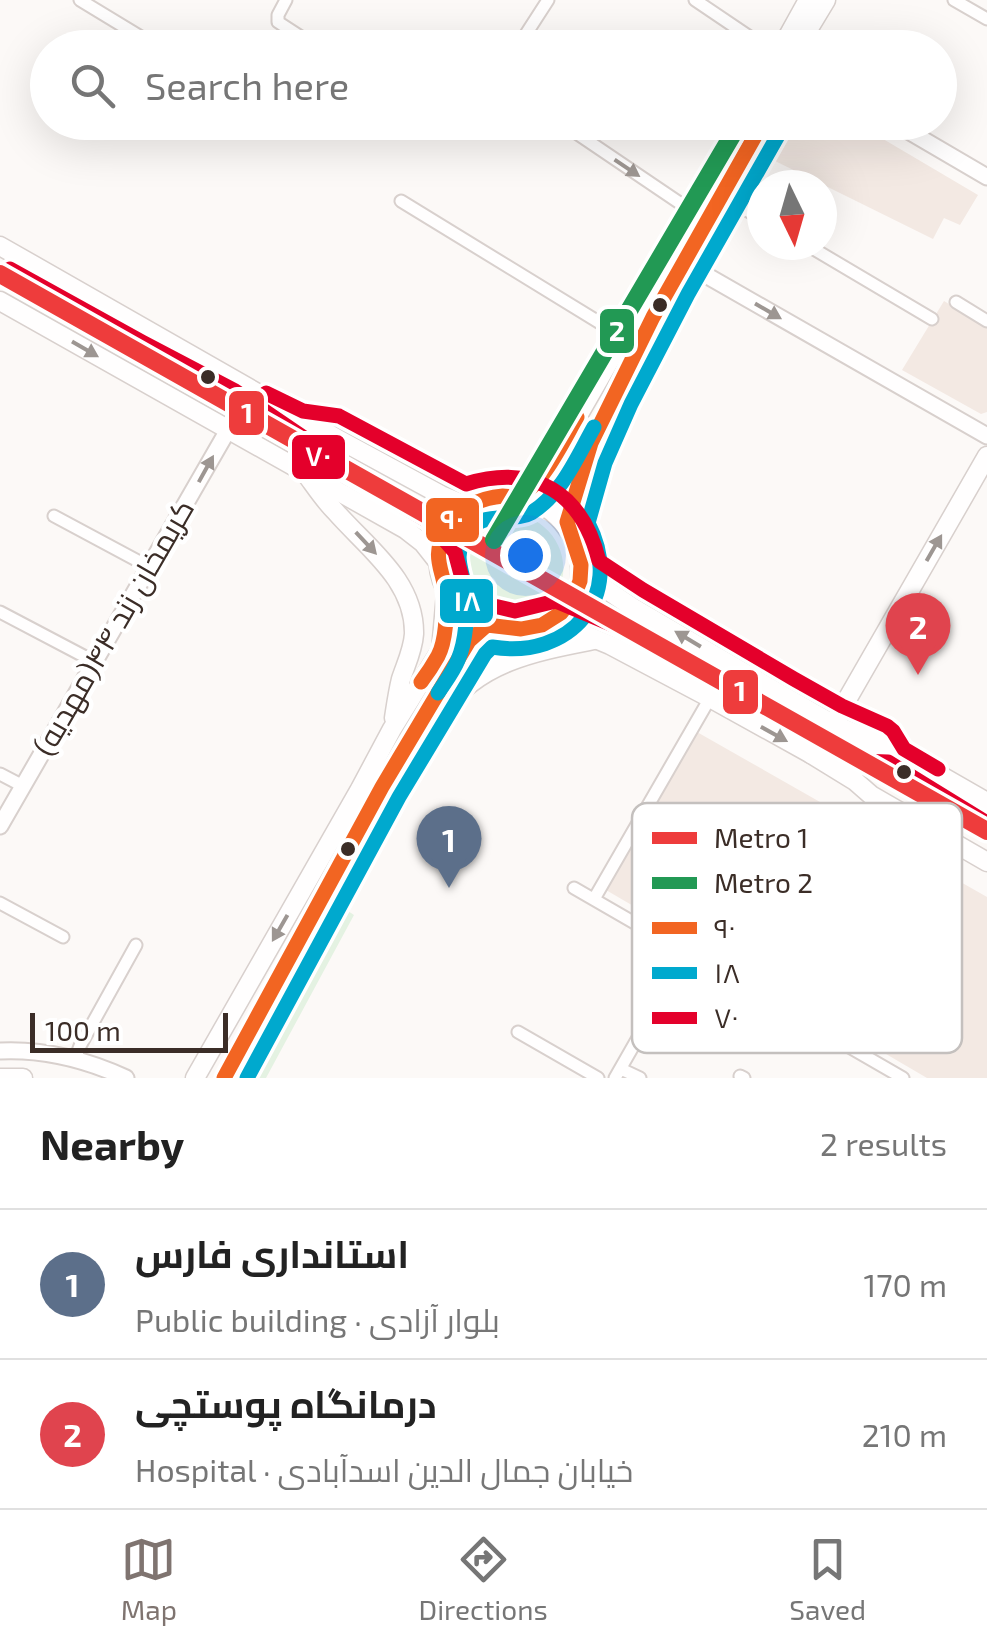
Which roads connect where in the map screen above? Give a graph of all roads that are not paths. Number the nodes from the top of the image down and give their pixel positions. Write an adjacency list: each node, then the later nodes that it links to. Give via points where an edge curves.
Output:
1 (80, 0): 9 (street)
2 (286, 0): 10 (street, via 278,22)
3 (548, 0): 11 (street)
4 (694, 0): 12 (street)
5 (808, 0): 13 (main road)
6 (826, 0): 14 (main road)
7 (954, 0): 8 (street)
8 (987, 19)
9 (130, 30)
10 (290, 30)
11 (529, 30)
12 (739, 30)
13 (791, 30)
14 (808, 30)
15 (587, 140): 22 (street, one-way to 22)
16 (735, 140): 19 (main road)
17 (924, 140): 18 (street)
18 (987, 177)
19 (707, 188): 21 (street); 22 (main road)
20 (401, 201): 30 (street)
21 (747, 211)
22 (694, 212): 24 (main road)
23 (0, 246): 32 (main road)
24 (670, 254): 30 (main road); 33 (street, one-way to 33)
25 (832, 260): 28 (street)
26 (0, 301): 31 (main road, one-way to 31)
27 (956, 302): 29 (street)
28 (932, 319)
29 (987, 321)
30 (623, 337): 36 (main road, via 545,473)
31 (228, 430): 35 (main road); 40 (street, کریمخان زند ۴۴(مهدیه), one-way to 31)
32 (330, 434): 35 (main road, via 339,459 332,470); 37 (main road)
33 (987, 436)
34 (987, 456): 49 (main road, one-way to 34)
35 (302, 470): 39 (main road, via 415,536); 50 (main road, one-way to 50, via 376,552 410,607 414,640)
36 (520, 496): 37 (main road, via 485,497); 41 (main road, via 567,528)
37 (465, 506): 39 (main road, via 445,530)
38 (54, 516): 40 (street)
39 (438, 562): 42 (main road)
40 (151, 568): 47 (street, کریمخان زند ۴۴(مهدیه))
41 (582, 572): 44 (main road, via 569,604); 49 (main road, one-way to 41)
42 (446, 594): 45 (main road); 50 (main road, via 441,650)
43 (0, 612): 47 (street)
44 (552, 621): 45 (main road, via 514,631); 46 (main road)
45 (486, 625): 59 (main road, via 457,659)
46 (594, 640): 48 (main road); 59 (main road, via 506,662 466,685)
47 (95, 662): 55 (street, کریمخان زند ۴۴(مهدیه))
48 (710, 698): 52 (main road, one-way to 52); 57 (street)
49 (832, 724): 51 (main road); 52 (main road)
50 (392, 729): 64 (main road)
51 (878, 743): 54 (main road, via 852,753); 56 (main road)
52 (811, 754): 54 (main road)
53 (0, 774): 55 (street)
54 (855, 781): 58 (main road)
55 (23, 786): 60 (street, کریمخان زند ۴۴(مهدیه))
56 (987, 802)
57 (649, 803)
58 (885, 803)
59 (364, 822): 66 (main road)
60 (0, 826)
61 (632, 833): 67 (street)
62 (962, 848): 63 (main road)
63 (987, 862)
64 (308, 879): 66 (main road); 81 (main road, one-way to 81)
65 (574, 888): 67 (street)
66 (327, 890): 82 (main road)
67 (594, 899): 69 (street)
68 (0, 903): 70 (street)
69 (632, 921)
70 (63, 937)
71 (136, 945): 76 (street)
72 (518, 1032): 83 (street)
73 (632, 1048): 77 (street)
74 (0, 1051): 76 (street)
75 (860, 1053): 85 (street)
76 (76, 1060): 80 (street)
77 (618, 1073): 84 (street)
78 (0, 1078): 79 (main road)
79 (23, 1078)
80 (126, 1078)
81 (195, 1078)
82 (224, 1078)
83 (598, 1078)
84 (640, 1078)
85 (903, 1078)

